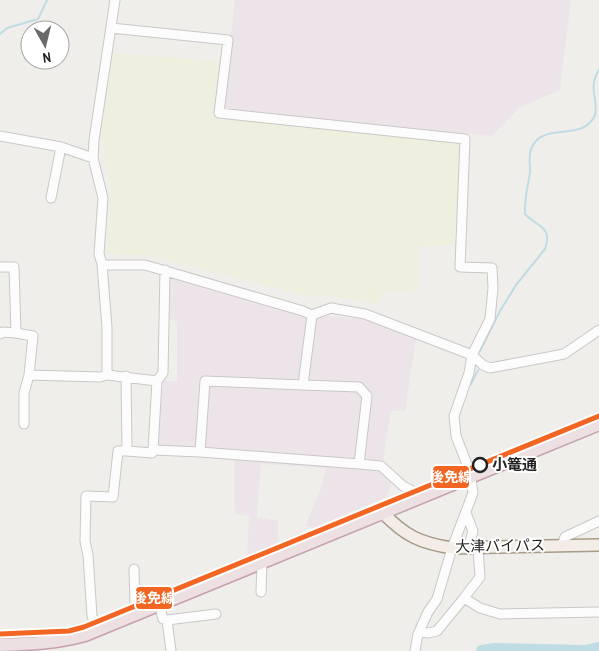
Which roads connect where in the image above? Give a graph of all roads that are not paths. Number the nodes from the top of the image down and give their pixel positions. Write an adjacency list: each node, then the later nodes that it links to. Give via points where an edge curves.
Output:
1 (115, 0): 2 (street)
2 (110, 28): 5 (street); 14 (street, via 228,40 219,112 465,139 460,267 492,268 493,288 490,319)
3 (0, 136): 4 (street)
4 (60, 147): 5 (street); 6 (street)
5 (94, 158): 7 (street, via 103,198 99,254)
6 (51, 198)
7 (102, 264): 9 (street, via 145,265); 16 (street)
8 (0, 267): 12 (street, via 14,267)
9 (164, 270): 10 (street); 18 (street, via 163,373)
10 (312, 315): 14 (street, via 330,308 365,314); 19 (street)
11 (599, 330): 14 (street, via 564,354 503,367 490,368)
12 (16, 333): 13 (street); 15 (street, via 33,336)
13 (0, 334)
14 (472, 355): 26 (street, via 454,416 456,436)
15 (30, 375): 16 (street); 20 (street, via 24,393)
16 (107, 375): 17 (street)
17 (126, 376): 18 (street); 23 (street)
18 (157, 380): 22 (street)
19 (303, 384): 24 (street, via 205,381); 25 (street, via 359,387 367,396)
20 (24, 424)
21 (599, 424): 26 (highway)
22 (153, 450): 23 (street, via 152,453); 24 (street)
23 (127, 451): 44 (street, via 118,451 113,497 86,496 85,541 92,616)
24 (200, 452): 25 (street)
25 (359, 464): 27 (street, via 381,466 403,486)
26 (471, 476): 27 (highway); 29 (street, via 473,492)
27 (422, 496): 28 (highway)
28 (382, 512): 33 (main road, 大津バイパス, via 414,538); 35 (highway)
29 (466, 513): 33 (street); 34 (street, via 473,531)
30 (599, 521): 32 (street, via 565,537)
31 (599, 545): 32 (main road, 大津バイパス)
32 (562, 546): 34 (main road, 大津バイパス)
33 (452, 548): 34 (main road, 大津バイパス); 45 (street, via 437,599)
34 (473, 548): 38 (street, via 480,577)
35 (262, 562): 37 (street); 39 (highway)
36 (134, 569): 41 (street)
37 (261, 592)
38 (464, 598): 40 (street, via 480,608 500,614); 45 (street, via 437,631)
39 (159, 604): 41 (highway); 43 (street, via 161,617)
40 (599, 612)
41 (138, 613): 44 (highway)
42 (216, 614): 43 (street)
43 (167, 620): 49 (street)
44 (98, 630): 46 (highway)
45 (419, 632): 50 (street)
46 (42, 643): 47 (highway); 48 (street)
47 (0, 645)
48 (28, 651)
49 (171, 651)
50 (415, 651)

